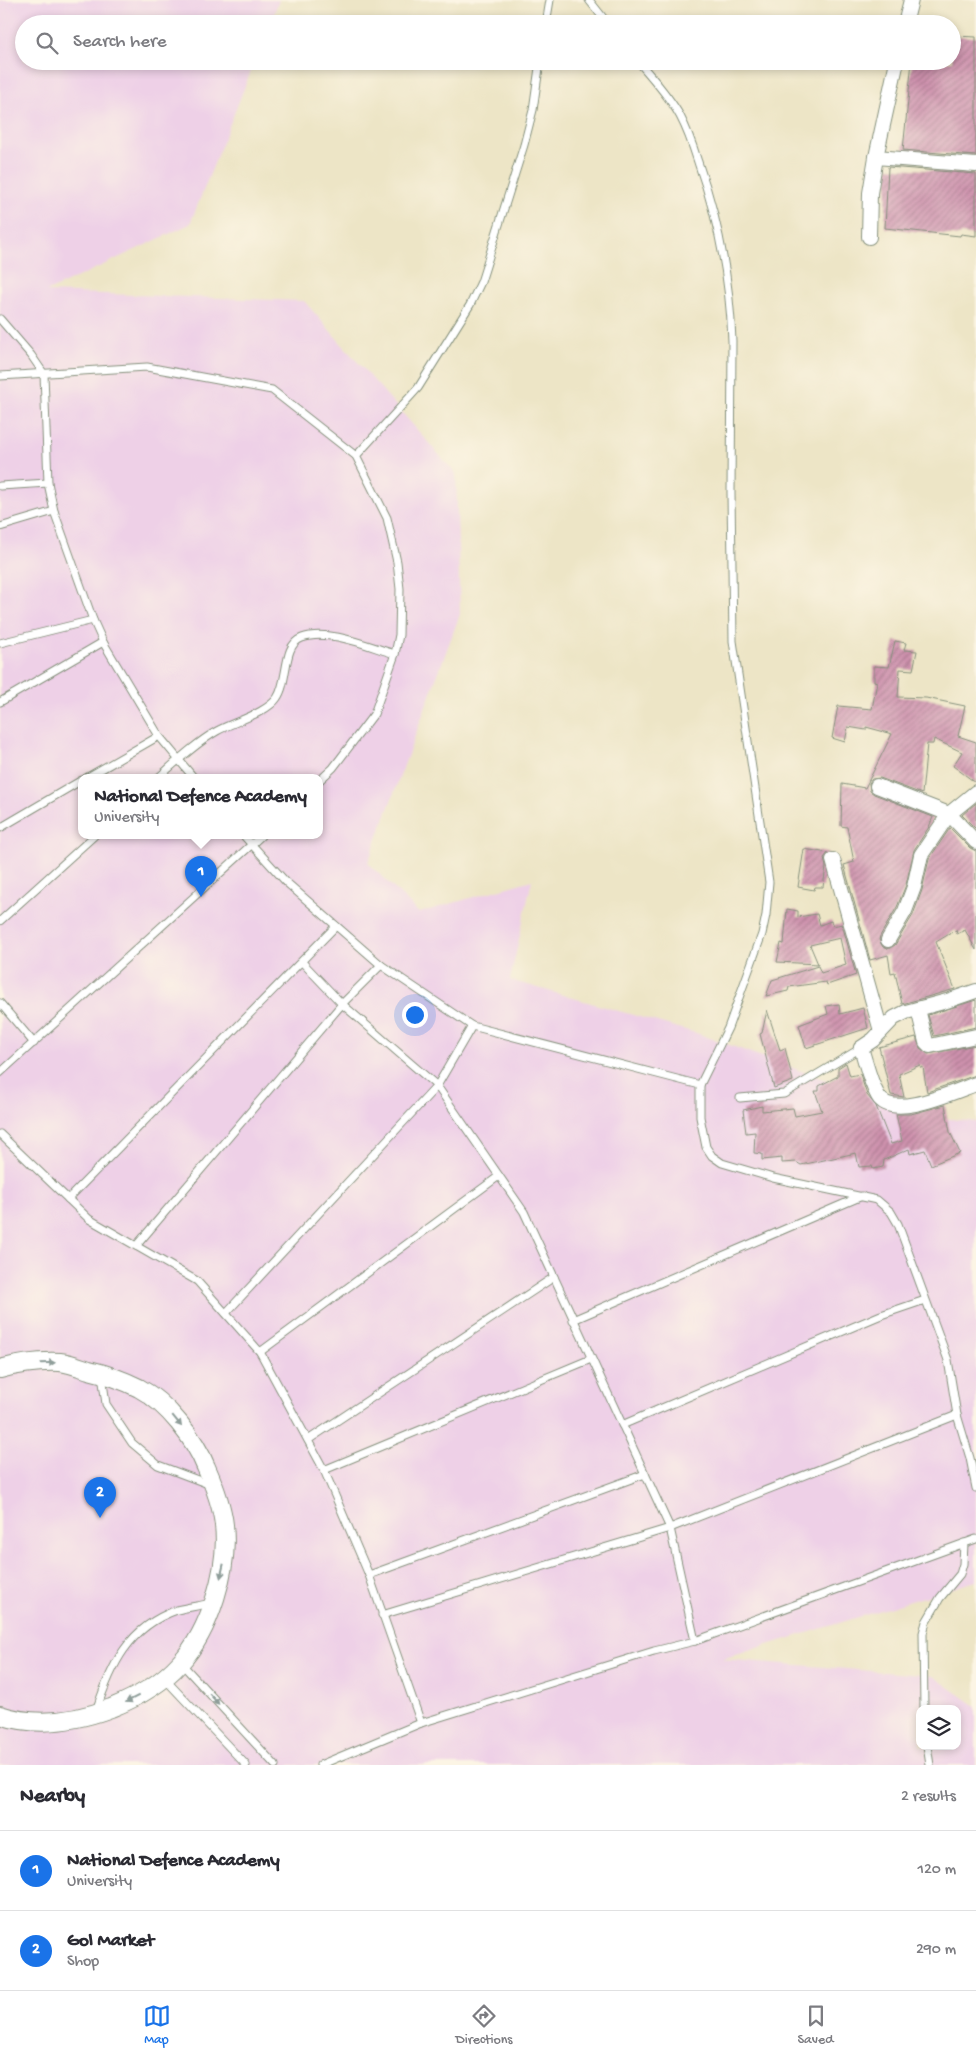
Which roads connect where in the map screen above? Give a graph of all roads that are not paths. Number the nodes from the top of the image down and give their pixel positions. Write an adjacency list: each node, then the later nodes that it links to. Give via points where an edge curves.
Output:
1 (550, 0): 4 (lane)
2 (589, 0): 5 (lane)
3 (911, 0): 6 (street)
4 (548, 15)
5 (601, 15)
6 (907, 15)
7 (539, 70): 16 (lane, via 524,145 481,282 418,388)
8 (645, 70): 59 (lane, via 686,128 710,195 722,252 732,320 733,641 769,882 762,934 728,1028)
9 (895, 70): 10 (street)
10 (876, 157): 11 (street); 12 (street, via 870,193)
11 (976, 165)
12 (869, 238)
13 (0, 319): 14 (lane)
14 (44, 374): 15 (lane); 16 (lane, via 147,367 272,390); 17 (lane)
15 (0, 376)
16 (356, 456): 24 (lane, via 387,518 397,562 400,617)
17 (48, 483): 18 (lane); 19 (lane)
18 (0, 486)
19 (54, 511): 20 (lane); 21 (lane)
20 (0, 527)
21 (93, 620): 22 (lane); 23 (lane)
22 (104, 642): 25 (lane); 26 (lane)
23 (0, 643)
24 (395, 654): 27 (lane, via 342,638 314,635 301,638 294,642 288,654 283,688 276,700 216,732); 31 (lane, via 374,714)
25 (0, 702)
26 (160, 736): 27 (lane); 28 (lane)
27 (178, 760): 29 (lane); 30 (lane)
28 (93, 774)
29 (162, 774)
30 (190, 774)
31 (323, 777)
32 (78, 782): 36 (lane)
33 (877, 786): 35 (street)
34 (976, 792): 35 (street)
35 (949, 814): 40 (street); 45 (street, via 921,855 905,911)
36 (0, 828)
37 (91, 839): 43 (lane)
38 (247, 839): 41 (lane)
39 (257, 839): 41 (lane)
40 (976, 842)
41 (251, 844): 44 (lane, via 286,882); 55 (lane)
42 (833, 860): 53 (street)
43 (0, 920)
44 (336, 926): 46 (lane); 47 (lane)
45 (888, 940)
46 (302, 962): 50 (lane); 65 (lane)
47 (380, 965): 50 (lane); 52 (lane)
48 (976, 991): 51 (street)
49 (0, 1003): 55 (lane)
50 (342, 1004): 60 (lane); 66 (lane)
51 (918, 1009): 53 (street, via 894,1018); 54 (street, via 926,1042 930,1046)
52 (472, 1026): 59 (lane); 60 (lane)
53 (881, 1030): 56 (street)
54 (976, 1036)
55 (34, 1043): 57 (lane)
56 (861, 1048): 58 (street, via 878,1097 886,1104 911,1106); 61 (lane, via 784,1094)
57 (0, 1073)
58 (976, 1084)
59 (700, 1085): 64 (lane, via 700,1117 706,1147 722,1163 773,1178)
60 (437, 1086): 63 (lane); 69 (lane)
61 (740, 1098)
62 (0, 1134): 65 (lane)
63 (500, 1176): 67 (lane, via 524,1212); 71 (lane)
64 (862, 1196): 68 (lane, via 877,1200 891,1212); 70 (lane)
65 (68, 1199): 66 (lane, via 88,1220)
66 (136, 1246): 69 (lane, via 197,1281)
67 (554, 1277): 70 (lane); 77 (lane)
68 (925, 1300): 75 (lane, via 948,1360); 76 (lane)
69 (226, 1314): 71 (lane)
70 (573, 1320): 72 (lane)
71 (260, 1352): 77 (lane)
72 (591, 1359): 76 (lane); 78 (lane)
73 (0, 1369): 74 (street, one-way to 74, via 18,1364 60,1362)
74 (101, 1373): 80 (street, one-way to 80, via 140,1389 173,1415 199,1448); 80 (lane, via 106,1404 132,1443 158,1465)
75 (956, 1415): 81 (lane); 82 (lane)
76 (622, 1425): 79 (lane)
77 (308, 1440): 78 (lane)
78 (324, 1470): 85 (lane)
79 (644, 1474): 82 (lane); 85 (lane)
80 (214, 1486): 86 (street, one-way to 86, via 224,1525 224,1565)
81 (976, 1488)
82 (670, 1528): 87 (lane); 88 (lane)
83 (976, 1539): 84 (lane)
84 (964, 1543): 88 (lane); 91 (lane, via 960,1574 940,1598 923,1633)
85 (369, 1575): 87 (lane)
86 (214, 1603): 89 (street, via 199,1635); 92 (lane, via 176,1611 149,1625 124,1647 108,1676)
87 (382, 1615): 94 (lane)
88 (695, 1641): 94 (lane, via 654,1650)
89 (181, 1662): 90 (street); 97 (lane, one-way to 97)
90 (164, 1678): 92 (street, one-way to 92, via 133,1700); 96 (lane)
91 (924, 1705)
92 (95, 1714): 93 (street, via 54,1722)
93 (0, 1715)
94 (421, 1723): 98 (lane)
95 (928, 1750): 99 (lane)
96 (246, 1765)
97 (275, 1765)
98 (320, 1765)
99 (930, 1765)

